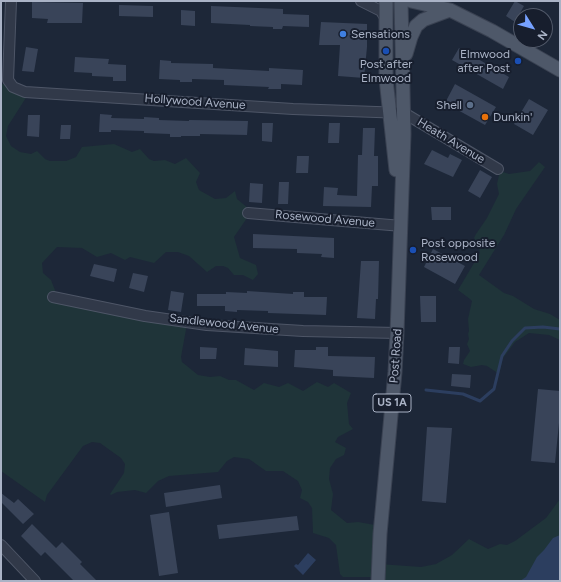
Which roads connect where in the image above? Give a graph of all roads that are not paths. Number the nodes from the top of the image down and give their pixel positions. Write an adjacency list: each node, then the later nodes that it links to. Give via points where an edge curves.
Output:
1 (11, 1): 10 (street, Hollywood Avenue, via 8,80 13,87 25,92 293,109)
2 (361, 1): 7 (street, via 380,11)
3 (386, 1): 7 (main road, Post Road / US 1A)
4 (401, 1): 8 (main road, Post Road / US 1A)
5 (411, 1): 6 (main road)
6 (446, 5): 8 (main road, via 416,26); 9 (main road)
7 (386, 19): 10 (main road, Post Road / US 1A, via 386,79)
8 (402, 70): 11 (main road, Post Road / US 1A)
9 (560, 70)
10 (390, 112): 11 (street, Hollywood Avenue); 14 (main road, Post Road / US 1A)
11 (404, 113): 12 (street, Heath Avenue); 14 (main road, Post Road / US 1A)
12 (498, 169)
13 (248, 213): 14 (street, Rosewood Avenue)
14 (402, 226): 16 (main road, Post Road / US 1A)
15 (53, 297): 16 (street, Sandlewood Avenue, via 145,316 207,325)
16 (398, 333): 19 (main road, Post Road / US 1A)
17 (1, 545): 18 (street)
18 (35, 581)
19 (378, 581)

